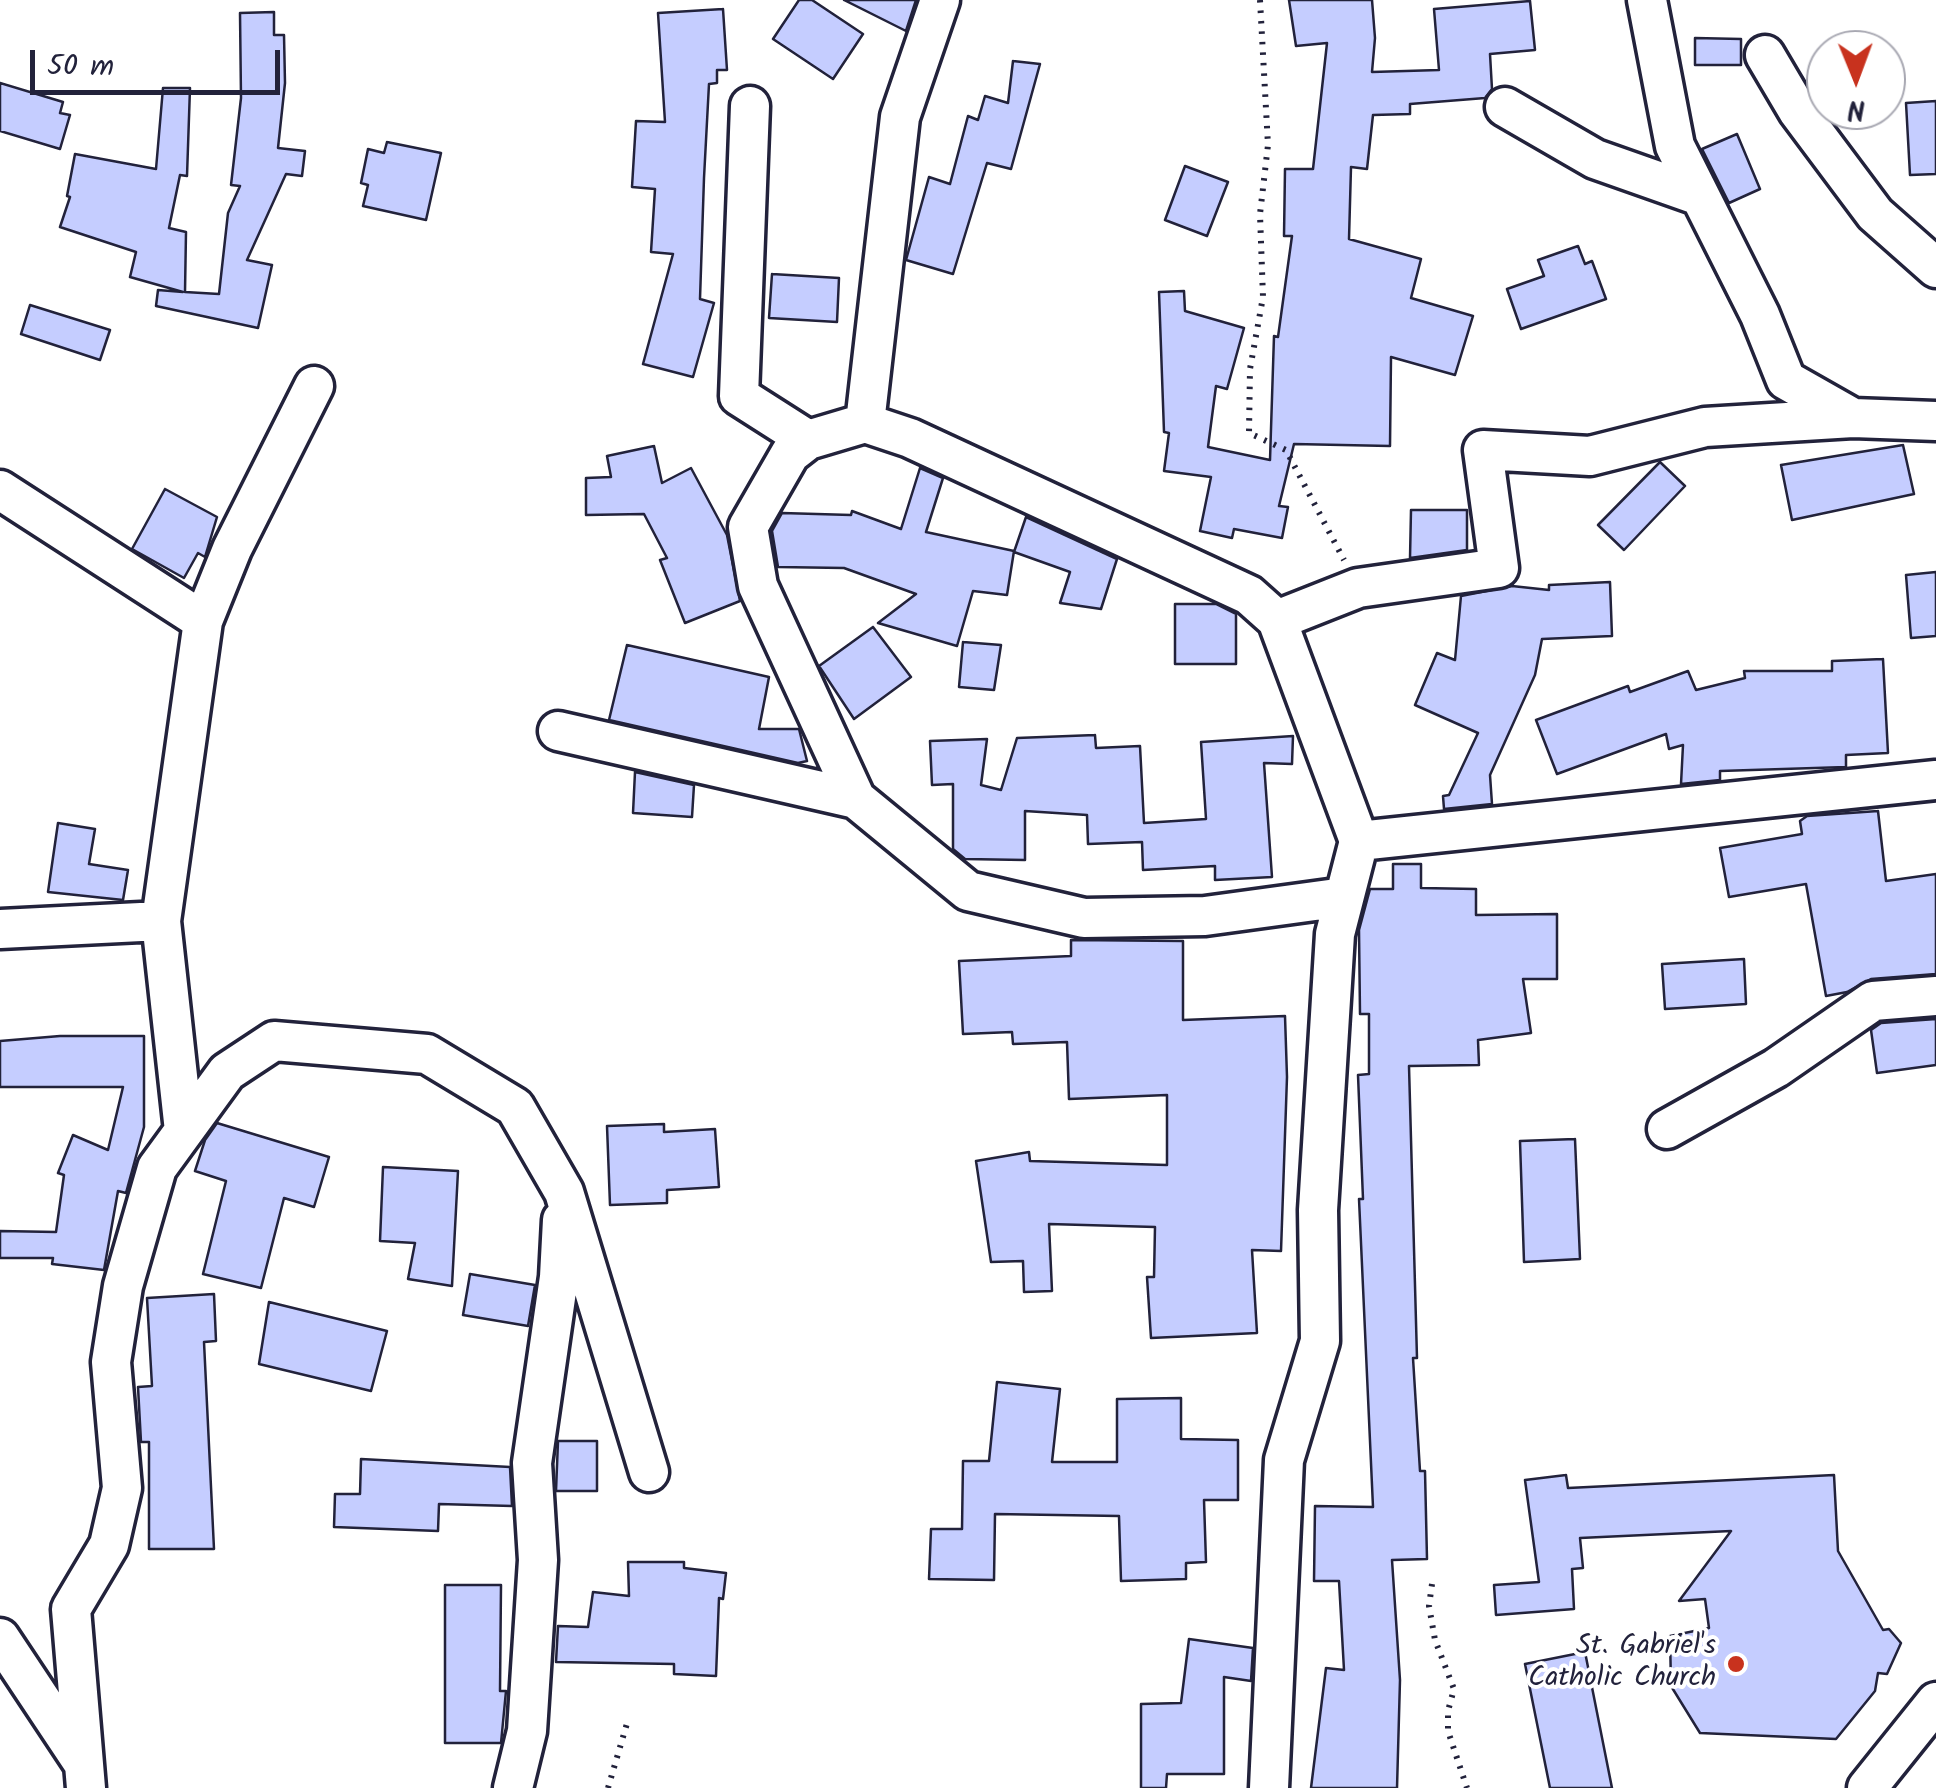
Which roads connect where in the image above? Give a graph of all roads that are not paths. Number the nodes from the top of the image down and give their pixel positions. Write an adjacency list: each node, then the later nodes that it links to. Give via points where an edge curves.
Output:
1 (940, 0): 11 (street, via 900,117)
2 (1647, 0): 6 (street, via 1675,146)
3 (1765, 55): 7 (street, via 1875,214)
4 (750, 106): 12 (street, via 740,396)
5 (1505, 107): 6 (street, via 1595,159)
6 (1700, 196): 9 (street, via 1786,380)
7 (1936, 268)
8 (314, 386): 14 (street)
9 (1853, 418): 10 (street); 15 (street, via 1705,427 1590,456 1483,450 1498,568 1358,588)
10 (1936, 421)
11 (865, 423): 12 (street); 15 (street, via 1249,595)
12 (808, 440): 18 (street, via 790,454 748,527 758,586)
13 (0, 490): 14 (street)
14 (203, 620): 21 (street)
15 (1277, 620): 19 (street)
16 (558, 732): 18 (street)
17 (1936, 780): 19 (street)
18 (856, 799): 20 (street, via 968,891 1084,918 1205,916)
19 (1359, 840): 20 (street)
20 (1344, 898): 32 (street, via 1335,934 1318,1210 1320,1341 1284,1460)
21 (161, 921): 22 (street); 25 (street)
22 (0, 929)
23 (1936, 996): 24 (street, via 1873,1001 1776,1068)
24 (1667, 1128)
25 (184, 1131): 26 (street, via 226,1072 274,1042 427,1054 515,1107); 30 (street, via 157,1168 123,1286 110,1362 122,1488 110,1545 72,1609)
26 (564, 1192): 27 (street); 31 (street, via 559,1277 532,1463 538,1560 527,1731)
27 (649, 1472)
28 (0, 1638): 30 (street)
29 (1936, 1702): 33 (street)
30 (85, 1777)
31 (513, 1788)
32 (1269, 1788)
33 (1867, 1788)

